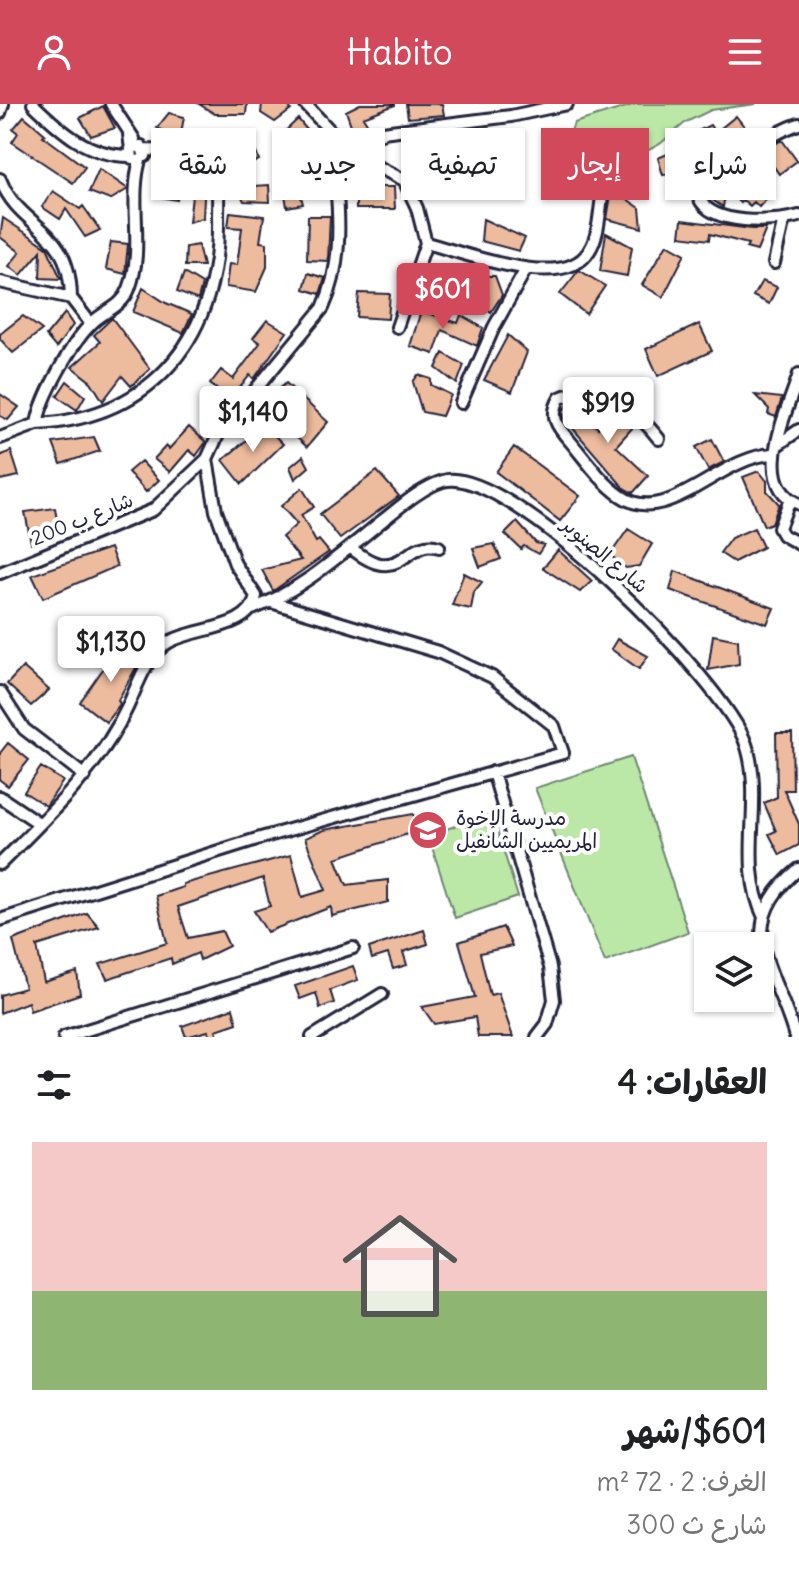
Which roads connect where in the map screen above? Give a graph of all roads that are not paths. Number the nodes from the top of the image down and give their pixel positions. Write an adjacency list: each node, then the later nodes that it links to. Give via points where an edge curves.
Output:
1 (3, 104): 6 (street)
2 (33, 104): 10 (street, via 78,143 112,156)
3 (111, 104): 10 (street)
4 (567, 104): 9 (street)
5 (310, 106): 8 (street)
6 (0, 113)
7 (799, 124): 16 (street, via 773,134 707,181 699,193 707,209 722,216)
8 (324, 128)
9 (385, 133)
10 (139, 152): 22 (street, via 135,264 129,289 120,304); 26 (street, via 197,156 216,177 217,260 203,318 179,356 132,399 81,419)
11 (385, 169): 17 (street, via 404,180)
12 (0, 179): 21 (street, via 9,196 61,249)
13 (337, 200): 31 (street, شارع ب 200, via 339,239 323,308 218,435)
14 (602, 200): 19 (street, via 596,235 582,260 550,272)
15 (799, 216): 16 (street)
16 (784, 219): 18 (street)
17 (426, 243): 19 (street); 23 (street)
18 (774, 263)
19 (526, 269): 25 (street)
20 (0, 282): 21 (street)
21 (71, 298): 22 (street)
22 (91, 324): 26 (street, via 42,405)
23 (397, 327)
24 (799, 374): 30 (street)
25 (461, 403)
26 (37, 424): 28 (street)
27 (799, 430): 30 (street)
28 (0, 438)
29 (659, 439): 30 (street, via 632,408 614,400 572,394 560,398 555,408 557,427 611,488 644,504 676,499 738,461)
30 (777, 449): 32 (street, via 775,481)
31 (207, 459): 36 (street, شارع ب 200, via 153,510); 38 (street, via 228,548 256,596)
32 (794, 501): 33 (street, via 779,528)
33 (799, 544)
34 (350, 547): 35 (street, via 365,560 383,565 396,563 423,545); 37 (street, شارع الصنوبر); 46 (street, شارع الصنوبر, via 428,488 466,479 575,550 618,585 742,733 751,769 753,891)
35 (439, 547)
36 (0, 573)
37 (271, 602): 38 (street, شارع الصنوبر); 40 (street, via 438,652 492,677 554,726 563,753)
38 (252, 609): 41 (street, شارع الصنوبر, via 232,621 184,634 157,651 114,736)
39 (0, 692): 41 (street, via 24,729)
40 (493, 772): 47 (street); 52 (street, via 550,967 554,1000)
41 (85, 776): 43 (street, شارع الصنوبر)
42 (0, 797): 43 (street)
43 (40, 824): 44 (street, شارع الصنوبر)
44 (0, 864)
45 (799, 869): 46 (street, via 776,893)
46 (764, 917): 53 (street, via 764,961)
47 (0, 920)
48 (353, 948): 50 (street)
49 (382, 994): 51 (street)
50 (64, 1037)
51 (312, 1037)
52 (537, 1037)
53 (795, 1037)

